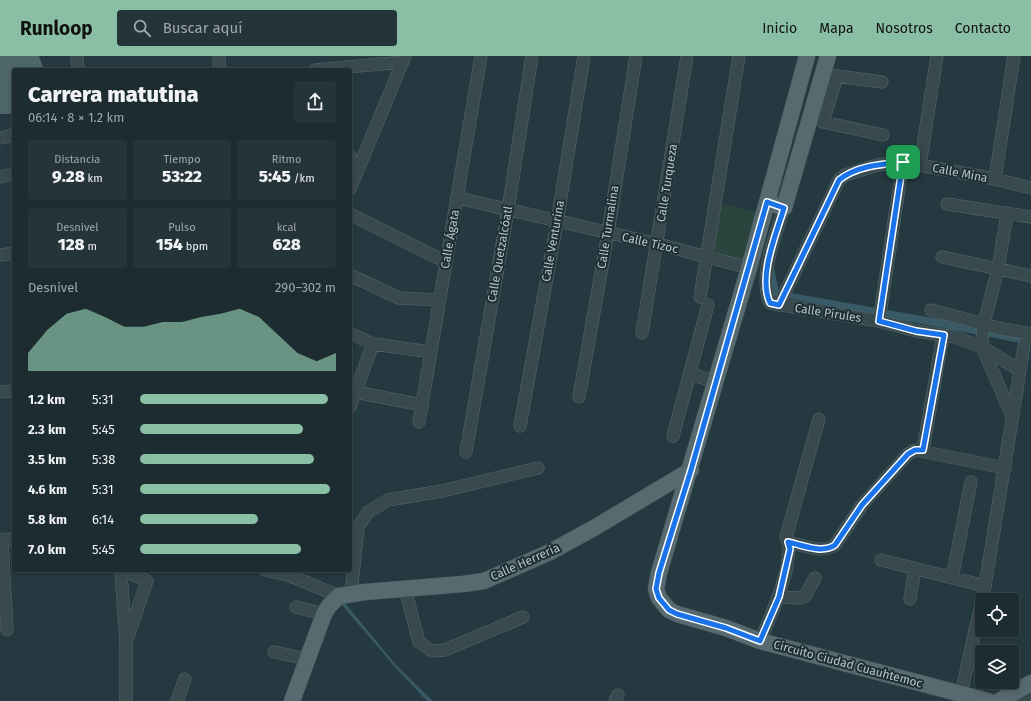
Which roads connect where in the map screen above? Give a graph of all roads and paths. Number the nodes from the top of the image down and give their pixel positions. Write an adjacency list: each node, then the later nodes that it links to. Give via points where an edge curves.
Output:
1 (77, 56): 14 (street)
2 (219, 56): 15 (street)
3 (481, 56): 31 (street, Calle Ágata)
4 (532, 56): 35 (street, Calle Quetzalcóatl)
5 (584, 56): 39 (street, Calle Venturina)
6 (636, 56): 40 (street, Calle Turmalina)
7 (687, 56): 41 (street, Calle Turqueza)
8 (739, 56): 44 (street)
9 (807, 56): 32 (main road, Circuito Ciudad Cuauhtemoc)
10 (828, 56): 17 (main road)
11 (936, 56): 24 (street)
12 (1014, 56): 28 (street)
13 (404, 59): 16 (street); 26 (street)
14 (78, 68)
15 (220, 68)
16 (331, 68)
17 (830, 75): 18 (street); 20 (street, via 823,122); 34 (main road)
18 (882, 82)
19 (12, 135): 21 (street)
20 (882, 136)
21 (0, 138)
22 (352, 162): 26 (street)
23 (903, 162): 24 (street, Calle Mina); 51 (street, Calle Mina, via 877,165 845,175 839,180); 54 (street)
24 (920, 165): 28 (street, Calle Mina)
25 (12, 174): 27 (street)
26 (356, 175): 29 (street)
27 (0, 177)
28 (995, 179): 30 (street, Calle Mina)
29 (352, 184)
30 (1031, 188)
31 (458, 198): 35 (street, Calle Tizoc); 46 (street, Calle Ágata)
32 (767, 202): 34 (main road); 47 (main road, Circuito Ciudad Cuauhtemoc)
33 (947, 204): 36 (street)
34 (784, 208): 51 (street, via 768,264 767,296)
35 (508, 210): 39 (street, Calle Tizoc); 77 (street, Calle Quetzalcóatl)
36 (1007, 214): 38 (street); 48 (street)
37 (352, 215): 46 (street)
38 (1031, 215)
39 (557, 222): 40 (street, Calle Tizoc); 74 (street, Calle Venturina)
40 (608, 232): 41 (street, Calle Tizoc); 69 (street, Calle Turmalina)
41 (658, 244): 44 (street, Calle Tizoc); 56 (street, Calle Turqueza)
42 (12, 253): 43 (street)
43 (0, 255)
44 (708, 256): 47 (street, Calle Tizoc); 64 (street, via 704,301)
45 (942, 257): 48 (street)
46 (446, 262): 52 (street, Calle Ágata)
47 (749, 268): 65 (main road, Circuito Ciudad Cuauhtemoc)
48 (998, 269): 50 (street); 55 (street)
49 (352, 276): 52 (street, via 399,298)
50 (1031, 276)
51 (779, 299): 54 (street, Calle Pirules)
52 (439, 300): 62 (street, Calle Ágata)
53 (931, 310): 55 (street)
54 (880, 315): 58 (street, Calle Pirules, via 916,331)
55 (984, 326): 59 (street); 60 (street)
56 (642, 333)
57 (352, 335): 61 (street)
58 (944, 335): 60 (street, Calle Pirules); 76 (street)
59 (1029, 338): 63 (street)
60 (982, 343): 63 (street, Calle Pirules); 71 (street)
61 (373, 344): 62 (street); 68 (street)
62 (431, 352): 70 (street, Calle Ágata)
63 (1019, 370): 71 (street)
64 (691, 374): 65 (street); 75 (street)
65 (716, 382): 80 (main road, Circuito Ciudad Cuauhtemoc)
66 (12, 391): 67 (street)
67 (0, 392)
68 (353, 392): 70 (street)
69 (579, 397)
70 (422, 404): 73 (street, Calle Ágata)
71 (1012, 418): 79 (street)
72 (819, 419): 83 (street, via 786,537)
73 (419, 422)
74 (520, 426)
75 (673, 436)
76 (923, 450): 79 (street); 83 (street, via 915,450 908,454 862,505 835,545 823,549)
77 (466, 452)
78 (538, 468): 84 (street, via 442,491 388,500 368,512 358,527)
79 (1005, 468): 93 (street)
80 (691, 470): 94 (main road, Calle Herrería, via 550,552 484,581); 102 (main road, Circuito Ciudad Cuauhtemoc, via 659,573 656,589 659,598 663,605 677,614)
81 (972, 482): 92 (street)
82 (5, 539): 101 (street)
83 (788, 542): 96 (street, via 790,549)
84 (352, 558)
85 (881, 560): 86 (street)
86 (915, 568): 92 (street); 97 (street)
87 (122, 572): 103 (street)
88 (135, 572): 103 (street, via 145,579 147,584)
89 (349, 572): 95 (street)
90 (289, 573): 95 (street)
91 (815, 578): 96 (street, via 805,596)
92 (952, 578): 93 (street)
93 (985, 586): 109 (street)
94 (405, 589): 95 (main road, Calle Herrería); 100 (street, via 419,642 432,651 446,650)
95 (345, 595): 99 (main road)
96 (779, 597): 102 (street)
97 (910, 599)
98 (296, 607): 99 (street)
99 (324, 614): 105 (main road)
100 (523, 617)
101 (7, 630)
102 (760, 641): 109 (main road, Circuito Ciudad Cuauhtemoc)
103 (126, 643): 110 (street)
104 (274, 652): 105 (street)
105 (307, 659): 112 (main road)
106 (185, 679): 111 (street)
107 (1031, 683): 114 (main road)
108 (1031, 693): 115 (street)
109 (961, 694): 113 (main road, Circuito Ciudad Cuauhtemoc)
110 (126, 701)
111 (177, 701)
112 (292, 701)
113 (988, 701)
114 (999, 701)
115 (1015, 701)

